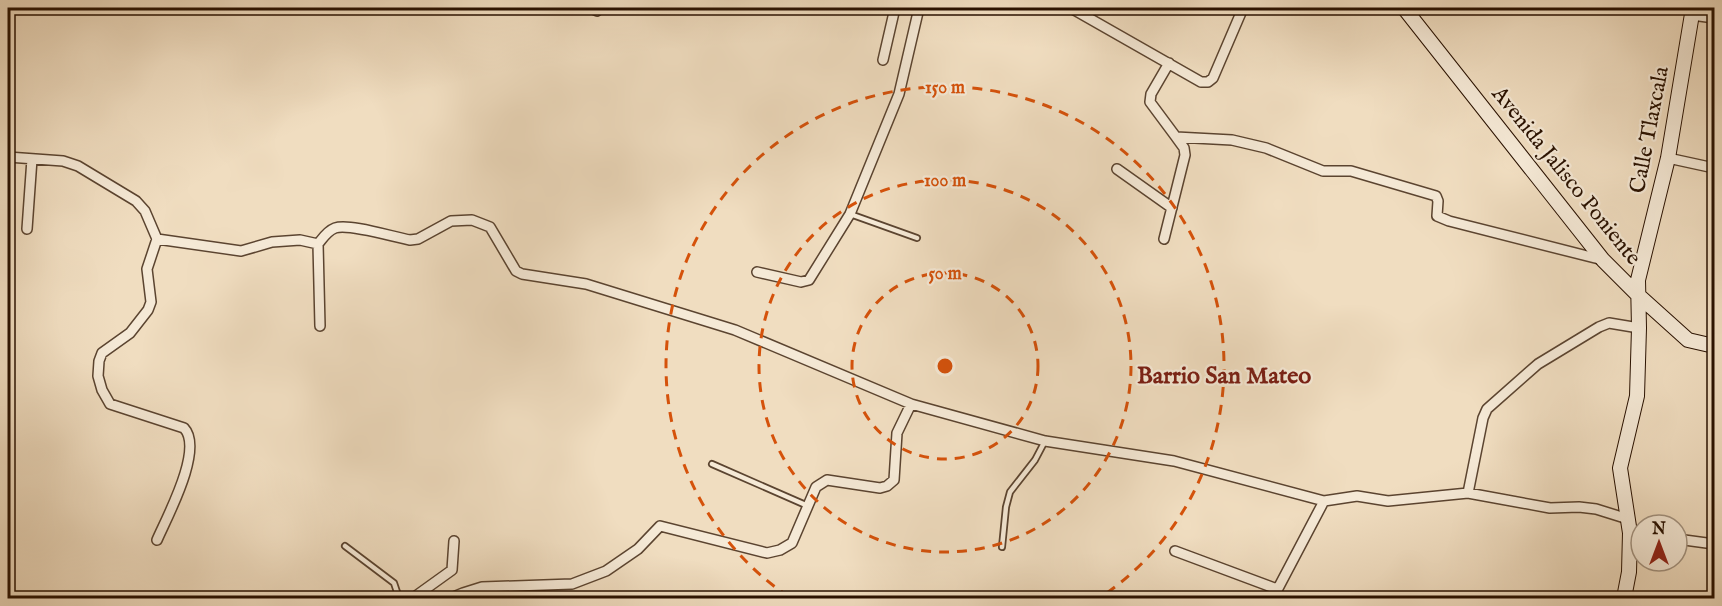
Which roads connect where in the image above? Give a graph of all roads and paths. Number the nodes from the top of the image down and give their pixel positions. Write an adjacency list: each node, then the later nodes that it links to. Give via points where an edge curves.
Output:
1 (895, 8): 9 (street)
2 (919, 8): 18 (street, via 899,94)
3 (1071, 8): 6 (street)
4 (1243, 8): 10 (street, via 1208,82 1201,82)
5 (1404, 8): 24 (street, Avenida Jalisco Poniente)
6 (1083, 10): 10 (street)
7 (1693, 11): 8 (street); 13 (street, Calle Tlaxcala)
8 (1714, 18)
9 (883, 60)
10 (1169, 63): 11 (street, via 1150,102)
11 (1176, 137): 17 (street, via 1185,155); 24 (street, via 1232,140 1266,148 1323,171 1351,171 1436,196 1437,216 1449,221)
12 (8, 157): 14 (street)
13 (1668, 158): 15 (street); 26 (street, Calle Tlaxcala, via 1639,270)
14 (32, 159): 19 (street); 21 (street, via 78,166 136,201)
15 (1714, 168)
16 (1117, 169): 17 (street)
17 (1172, 208): 22 (street)
18 (850, 214): 20 (lane); 25 (street, via 809,280 801,282)
19 (27, 229)
20 (917, 238)
21 (158, 239): 23 (street, via 241,251 272,242 300,240); 37 (street, via 147,269 151,302 148,310 130,333 102,353 98,376 110,404 184,428 190,438 187,469)
22 (1164, 239)
23 (318, 244): 27 (street); 30 (street, via 334,228 346,226 410,240 451,221 472,220 490,227 516,271 522,274 586,284 735,330)
24 (1603, 260): 26 (street, Avenida Jalisco Poniente)
25 (757, 272)
26 (1638, 295): 28 (street, Calle Tlaxcala); 29 (street, Avenida Jalisco Poniente, via 1688,340)
27 (320, 326)
28 (1639, 328): 33 (street, via 1609,323 1599,327 1538,364 1487,409); 36 (street, Calle Tlaxcala, via 1637,396 1620,468)
29 (1714, 346)
30 (910, 404): 31 (street); 35 (street, via 897,433 894,480 880,488 828,480 816,487)
31 (1045, 441): 34 (street, via 1174,461); 42 (lane, via 1010,492)
32 (712, 464): 35 (lane)
33 (1468, 493): 34 (street, via 1388,501 1357,496); 36 (street, via 1550,508 1596,509)
34 (1324, 501): 46 (street)
35 (807, 506): 45 (street, via 792,543 780,550 767,553 660,526 638,549 606,571 572,584)
36 (1628, 519)
37 (158, 540)
38 (454, 541): 48 (street, via 452,570)
39 (1689, 541): 40 (street)
40 (1714, 544)
41 (345, 546): 47 (lane, via 394,583)
42 (1002, 547)
43 (1175, 551): 46 (street)
44 (1629, 572): 51 (street, Calle Tlaxcala)
45 (482, 587): 49 (street); 50 (lane)
46 (1275, 594)
47 (399, 598)
48 (413, 598)
49 (451, 598)
50 (502, 598)
51 (1624, 598)

